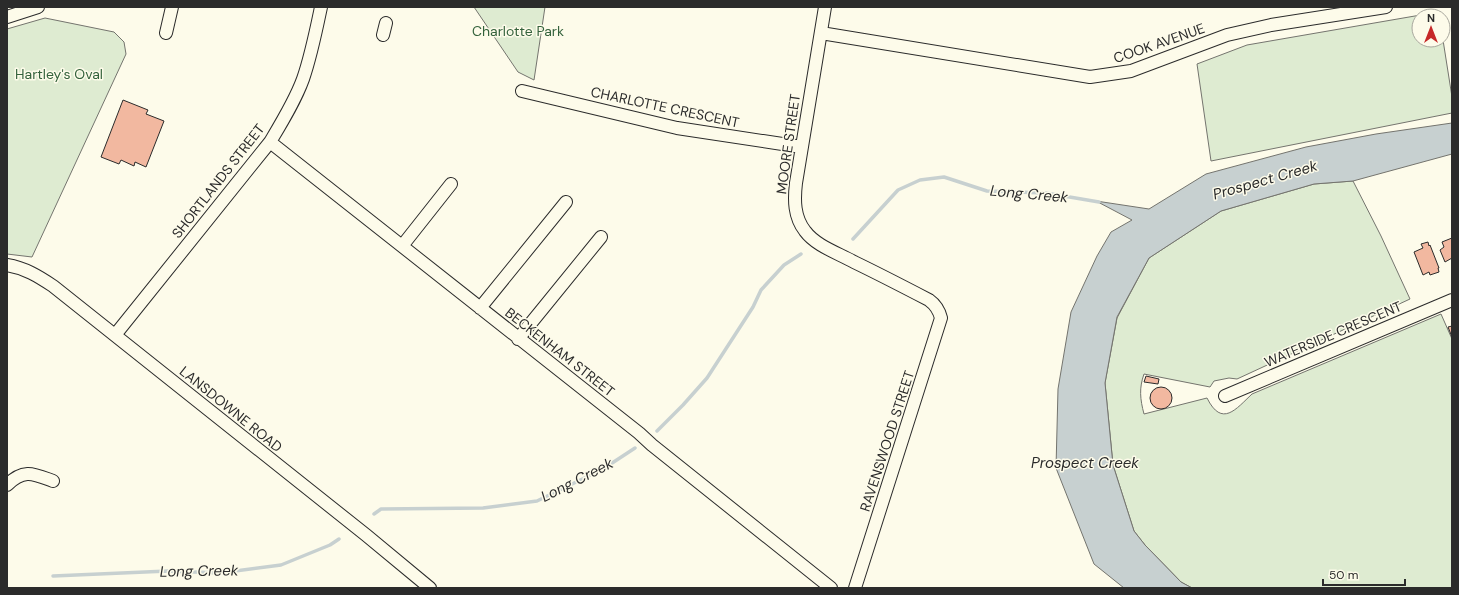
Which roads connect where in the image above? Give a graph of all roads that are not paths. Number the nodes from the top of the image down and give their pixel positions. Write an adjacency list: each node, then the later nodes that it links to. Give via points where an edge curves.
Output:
1 (38, 7): 6 (street)
2 (172, 7): 8 (street)
3 (321, 7): 12 (street, SHORTLANDS STREET, via 303,79 287,114)
4 (825, 7): 9 (street, MOORE STREET)
5 (1386, 7): 9 (street, COOK AVENUE, via 1271,25 1227,35 1131,71 1090,77)
6 (7, 17)
7 (386, 23): 10 (street)
8 (166, 33)
9 (821, 33): 13 (street, MOORE STREET)
10 (383, 35)
11 (522, 91): 13 (street, CHARLOTTE CRESCENT, via 677,128)
12 (270, 142): 17 (street, BECKENHAM STREET); 22 (street, SHORTLANDS STREET)
13 (802, 147): 20 (street, MOORE STREET, via 794,195 797,216 805,231 823,245)
14 (451, 184): 17 (street)
15 (566, 202): 21 (street)
16 (601, 237): 23 (street)
17 (402, 246): 21 (street, BECKENHAM STREET)
18 (7, 265): 22 (street, LANSDOWNE ROAD, via 37,275)
19 (1452, 300): 24 (street, WATERSIDE CRESCENT)
20 (935, 304): 29 (street, RAVENSWOOD STREET, via 941,318 939,327)
21 (480, 308): 23 (street, BECKENHAM STREET)
22 (115, 335): 27 (street, LANSDOWNE ROAD)
23 (518, 339): 28 (street, BECKENHAM STREET)
24 (1225, 396)
25 (53, 481): 26 (street, via 32,474 15,476)
26 (7, 484)
27 (430, 588)
28 (831, 588)
29 (855, 588)

